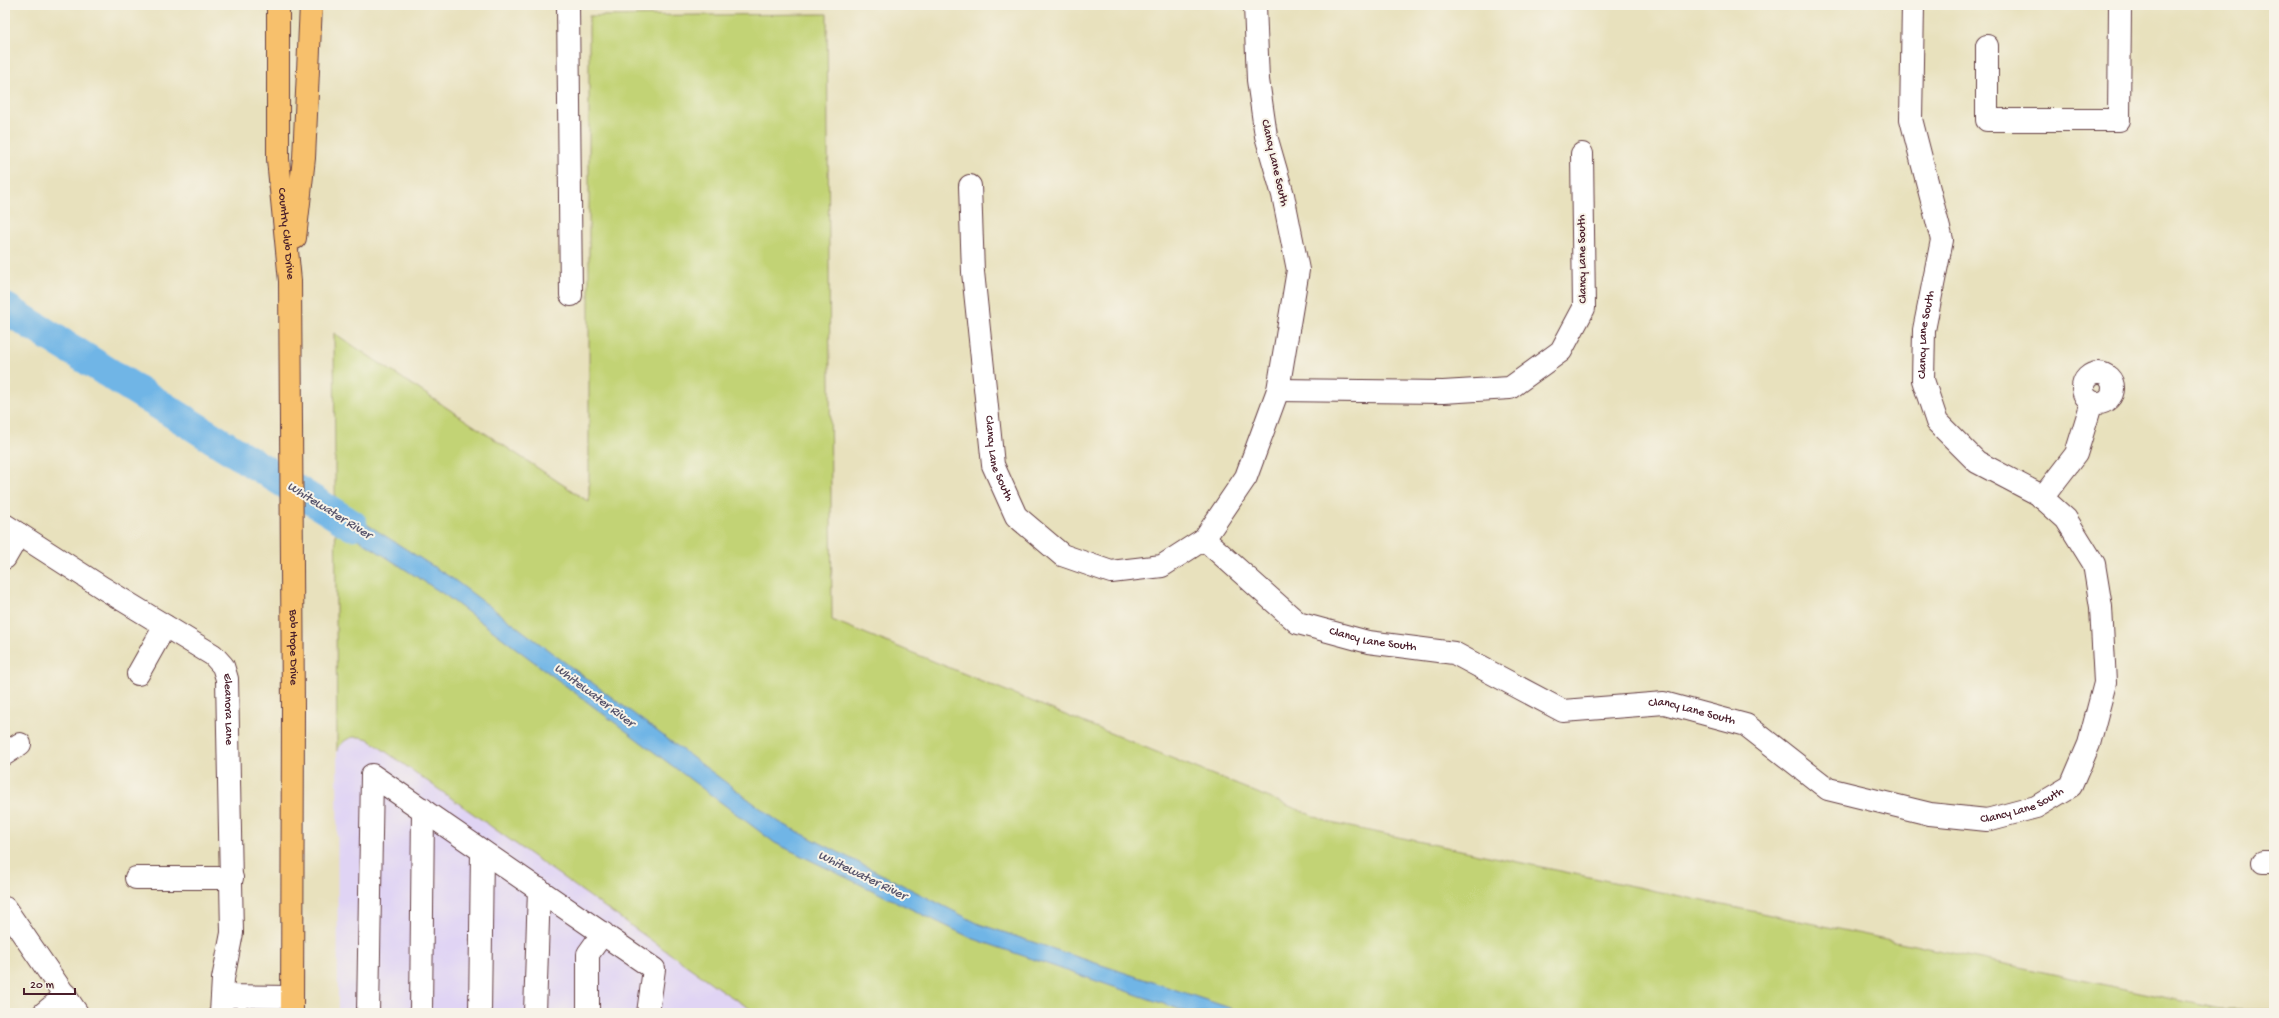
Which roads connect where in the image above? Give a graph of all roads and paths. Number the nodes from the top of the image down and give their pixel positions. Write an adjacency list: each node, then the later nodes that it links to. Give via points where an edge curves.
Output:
1 (278, 5): 10 (main road, Country Club Drive, via 278,159)
2 (311, 5): 10 (main road, Country Club Drive, via 304,158)
3 (568, 5): 11 (street)
4 (1255, 5): 12 (street, Clancy Lane South, via 1258,80 1266,136 1283,195 1298,270)
5 (1913, 5): 14 (street, Clancy Lane South, via 1911,119 1942,240 1924,330 1923,380 1937,422 1977,462)
6 (2120, 5): 7 (street, via 2119,120 1987,120)
7 (1987, 46)
8 (1582, 154): 12 (street, Clancy Lane South, via 1584,308 1561,351 1510,388 1443,392)
9 (970, 186): 16 (street, Clancy Lane South, via 973,272 993,465 1016,516 1062,555 1111,572 1162,566)
10 (290, 281): 29 (main road, Bob Hope Drive)
11 (571, 295)
12 (1278, 390): 16 (street, Clancy Lane South, via 1246,477)
13 (2092, 402): 14 (street, via 2076,454)
14 (2042, 498): 16 (street, Clancy Lane South, via 2066,519 2094,564 2101,607 2105,682 2089,744 2071,786 2036,807 1987,820 1930,814 1828,789 1746,726 1664,703 1563,711 1454,653 1368,642 1298,623)
15 (12, 529): 17 (street); 18 (street, Eleanora Lane)
16 (1204, 539)
17 (5, 558)
18 (165, 626): 19 (street); 23 (street, Eleanora Lane, via 213,655 223,666 227,679)
19 (138, 674)
20 (423, 809): 21 (street); 31 (street, via 372,775); 32 (street)
21 (482, 851): 24 (street); 33 (street)
22 (136, 878): 23 (street)
23 (232, 878): 28 (street, Eleanora Lane, via 232,933 222,980)
24 (539, 889): 26 (street); 34 (street)
25 (5, 908): 27 (street)
26 (603, 933): 35 (street, via 588,954); 36 (street, via 654,969)
27 (71, 1004): 30 (street)
28 (222, 1005): 29 (street)
29 (292, 1005)
30 (44, 1013)
31 (368, 1013)
32 (421, 1013)
33 (480, 1013)
34 (536, 1013)
35 (588, 1013)
36 (648, 1013)

